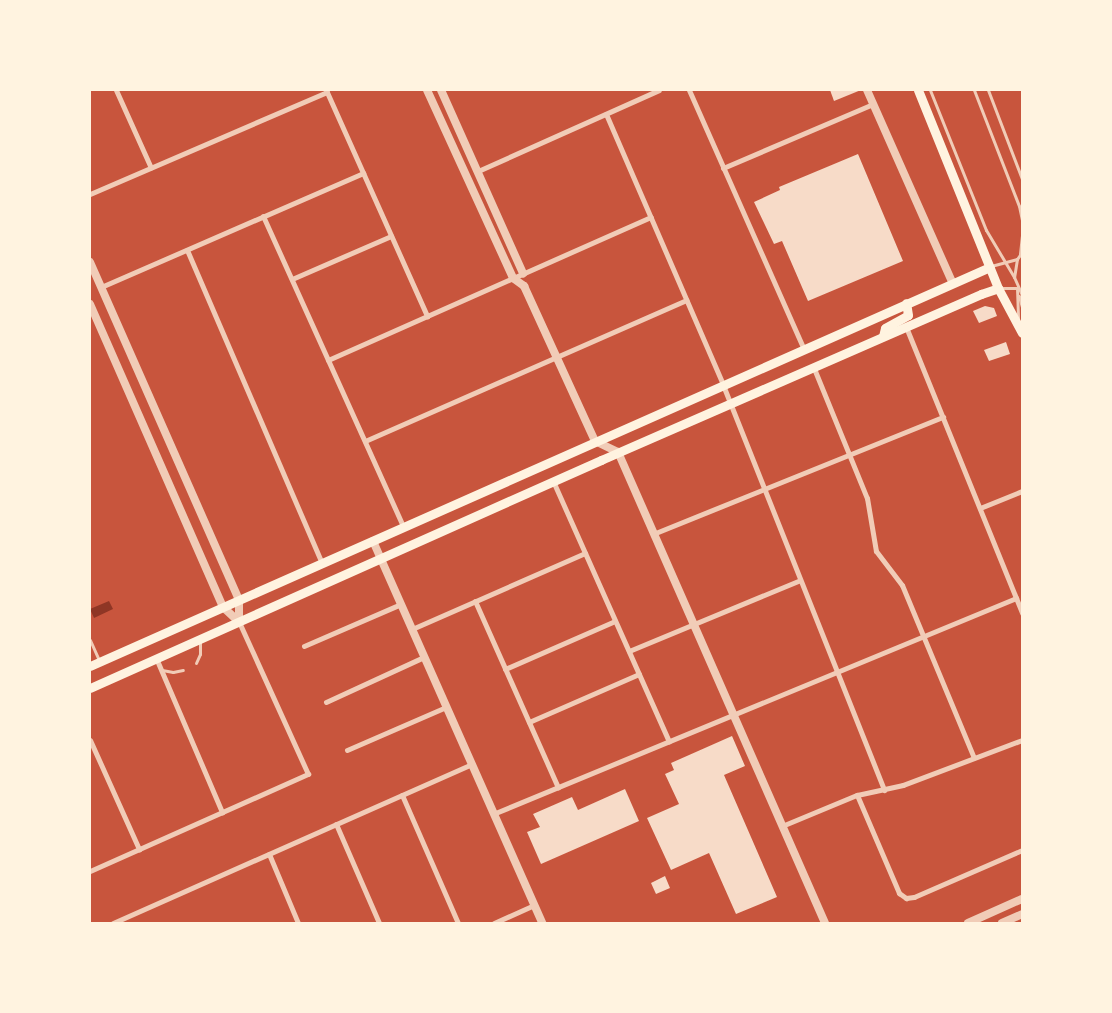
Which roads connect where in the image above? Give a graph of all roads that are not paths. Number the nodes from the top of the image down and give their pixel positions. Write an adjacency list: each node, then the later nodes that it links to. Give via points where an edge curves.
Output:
1 (116, 90): 14 (street)
2 (427, 90): 33 (street)
3 (441, 90): 16 (street)
4 (659, 90): 13 (street)
5 (689, 90): 15 (street)
6 (867, 90): 12 (street)
7 (918, 90): 30 (main road)
8 (930, 90): 28 (lane, via 986,230)
9 (974, 90): 22 (lane)
10 (988, 90): 18 (lane)
11 (327, 91): 14 (street); 17 (street)
12 (873, 104): 15 (street); 35 (street)
13 (606, 114): 16 (street); 21 (street)
14 (151, 168): 19 (street)
15 (724, 168): 48 (street)
16 (478, 171): 31 (street)
17 (363, 173): 20 (street); 23 (street)
18 (1022, 179)
19 (90, 194)
20 (263, 216): 25 (street); 34 (street)
21 (651, 217): 31 (street); 40 (street)
22 (1022, 220)
23 (391, 236): 34 (street); 44 (street)
24 (1022, 236): 26 (lane)
25 (186, 250): 36 (street); 68 (street)
26 (1021, 253): 27 (lane)
27 (1017, 259): 28 (lane); 32 (lane)
28 (1004, 261): 30 (lane); 32 (lane)
29 (90, 262): 36 (street)
30 (990, 267): 35 (main road); 37 (main road)
31 (523, 274): 33 (street)
32 (1014, 277): 38 (lane)
33 (513, 278): 44 (street); 49 (street, via 524,286)
34 (292, 279): 50 (street)
35 (952, 282): 42 (main road)
36 (101, 287): 71 (street)
37 (998, 288): 38 (lane); 45 (main road); 46 (main road)
38 (1017, 288): 39 (lane); 43 (lane); 46 (lane)
39 (1022, 295)
40 (686, 300): 49 (street); 52 (street)
41 (90, 304): 74 (street)
42 (906, 304): 47 (main road, via 908,315 885,328); 48 (main road)
43 (1022, 307)
44 (427, 316): 50 (street)
45 (906, 326): 47 (main road); 54 (street)
46 (1020, 330)
47 (883, 336): 51 (main road)
48 (804, 349): 52 (main road)
49 (556, 357): 55 (street); 56 (street)
50 (328, 360): 55 (street)
51 (813, 366): 53 (main road); 58 (street)
52 (723, 385): 53 (street); 56 (main road)
53 (730, 404): 57 (main road); 60 (street)
54 (943, 417): 58 (street); 62 (street)
55 (365, 441): 63 (street)
56 (596, 441): 57 (street); 63 (main road)
57 (618, 452): 59 (main road); 64 (street)
58 (850, 456): 60 (street); 80 (street, via 870,506 876,551 902,585)
59 (553, 481): 66 (street); 67 (main road)
60 (765, 490): 64 (street); 69 (street)
61 (1022, 491): 62 (street)
62 (980, 508): 70 (street)
63 (404, 528): 65 (main road)
64 (653, 534): 78 (street)
65 (373, 542): 67 (street); 68 (main road)
66 (585, 554): 72 (street); 76 (street)
67 (380, 557): 73 (street); 77 (main road)
68 (322, 564): 71 (main road)
69 (800, 580): 78 (street); 93 (street)
70 (1016, 598): 75 (street); 80 (street)
71 (239, 600): 74 (main road); 77 (street)
72 (475, 602): 79 (street); 90 (street)
73 (401, 604): 79 (street); 83 (street)
74 (223, 608): 77 (street); 87 (main road)
75 (1022, 613)
76 (615, 621): 84 (street); 90 (street)
77 (239, 622): 81 (main road); 110 (street, via 308,774)
78 (693, 624): 84 (street); 98 (street)
79 (412, 629): 85 (street)
80 (924, 637): 93 (street); 104 (street)
81 (200, 639): 86 (main road); 88 (lane)
82 (90, 640): 87 (lane)
83 (304, 646)
84 (629, 651): 94 (street)
85 (424, 657): 96 (street); 97 (street)
86 (156, 658): 91 (street); 95 (main road)
87 (100, 662): 89 (main road)
88 (196, 663)
89 (90, 666)
90 (505, 669): 99 (street)
91 (161, 670): 92 (lane); 110 (street)
92 (183, 670)
93 (837, 672): 98 (street); 107 (street)
94 (639, 674): 99 (street); 102 (street)
95 (90, 688)
96 (326, 702)
97 (446, 707): 103 (street); 105 (street)
98 (733, 715): 102 (street); 113 (street)
99 (529, 722): 106 (street)
100 (90, 740): 114 (street)
101 (1022, 740): 104 (street)
102 (669, 741): 106 (street)
103 (348, 750)
104 (974, 758): 107 (street, via 903,786)
105 (472, 764): 108 (street); 111 (street)
106 (558, 787): 111 (street)
107 (884, 790): 109 (street)
108 (402, 795): 112 (street); 124 (street)
109 (857, 795): 113 (street); 115 (street, via 899,894 906,898)
110 (222, 812): 114 (street)
111 (493, 814): 119 (street)
112 (336, 824): 116 (street); 123 (street)
113 (782, 826): 127 (street)
114 (139, 849): 117 (street)
115 (1022, 850)
116 (269, 854): 121 (street); 122 (street)
117 (90, 871)
118 (1022, 899): 128 (street)
119 (534, 905): 125 (street); 126 (street)
120 (1022, 914): 129 (street)
121 (113, 923)
122 (298, 923)
123 (379, 923)
124 (458, 923)
125 (494, 923)
126 (542, 923)
127 (824, 923)
128 (968, 923)
129 (1002, 923)

